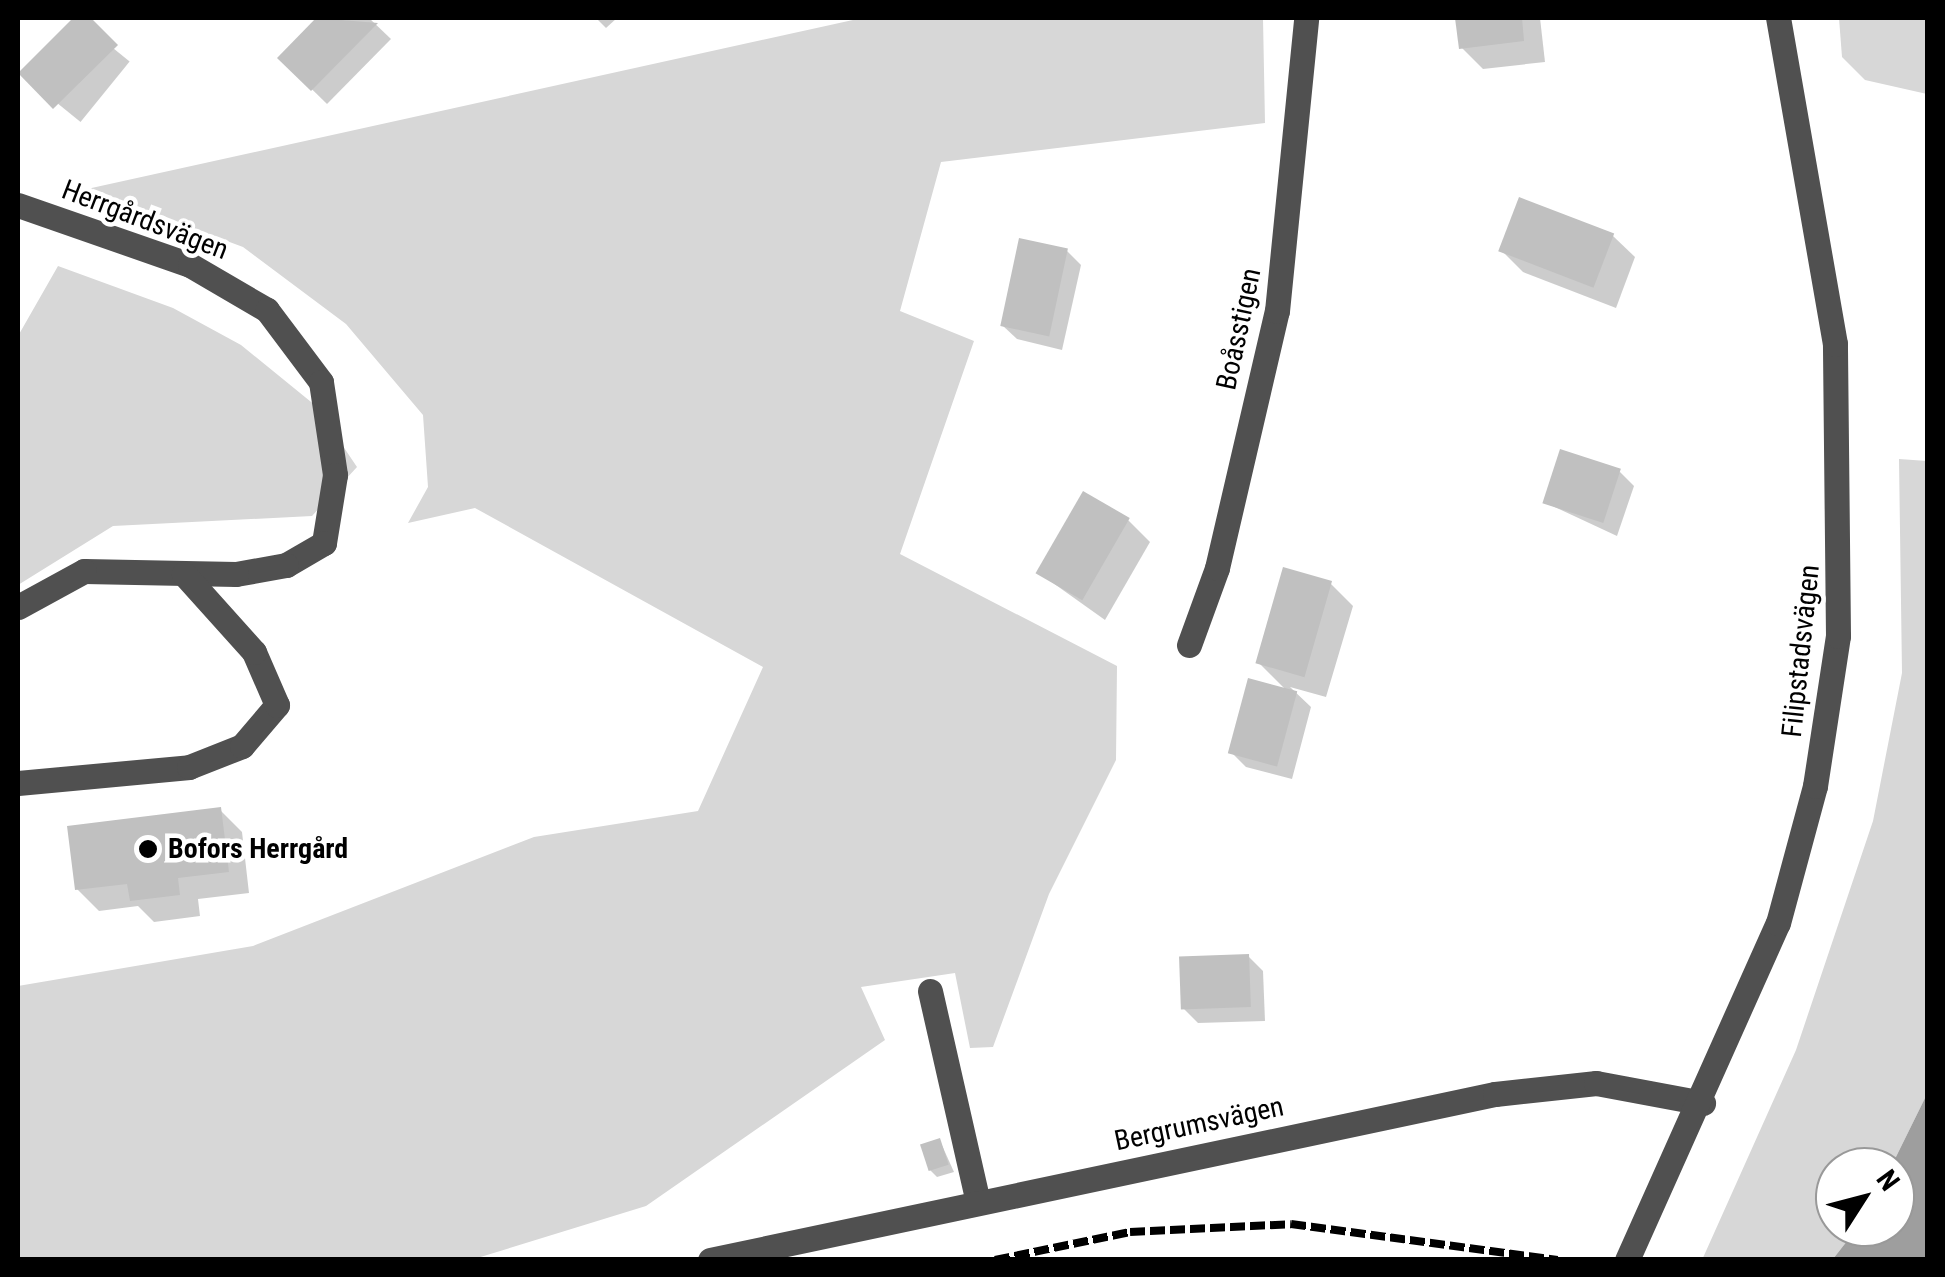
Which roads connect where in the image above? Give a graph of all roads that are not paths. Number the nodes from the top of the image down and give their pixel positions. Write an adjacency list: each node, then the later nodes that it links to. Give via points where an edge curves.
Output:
1 (1306, 18): 6 (street, Boåsstigen, via 1277,311 1217,568)
2 (1778, 18): 9 (street, Filipstadsvägen, via 1835,344 1838,636 1799,854)
3 (18, 205): 4 (street, Herrgårdsvägen, via 235,287 297,342 321,382 335,474 324,543 286,564)
4 (184, 574): 5 (street, Herrgårdsvägen, via 84,572); 7 (street, via 254,652 278,705 242,746 190,767)
5 (18, 607)
6 (1189, 646)
7 (18, 783)
8 (930, 991): 10 (street)
9 (1703, 1104): 10 (street, Bergrumsvägen, via 1596,1082 1495,1094); 12 (street, Filipstadsvägen)
10 (978, 1202): 11 (street, Bergrumsvägen)
11 (710, 1260)
12 (1627, 1260)

